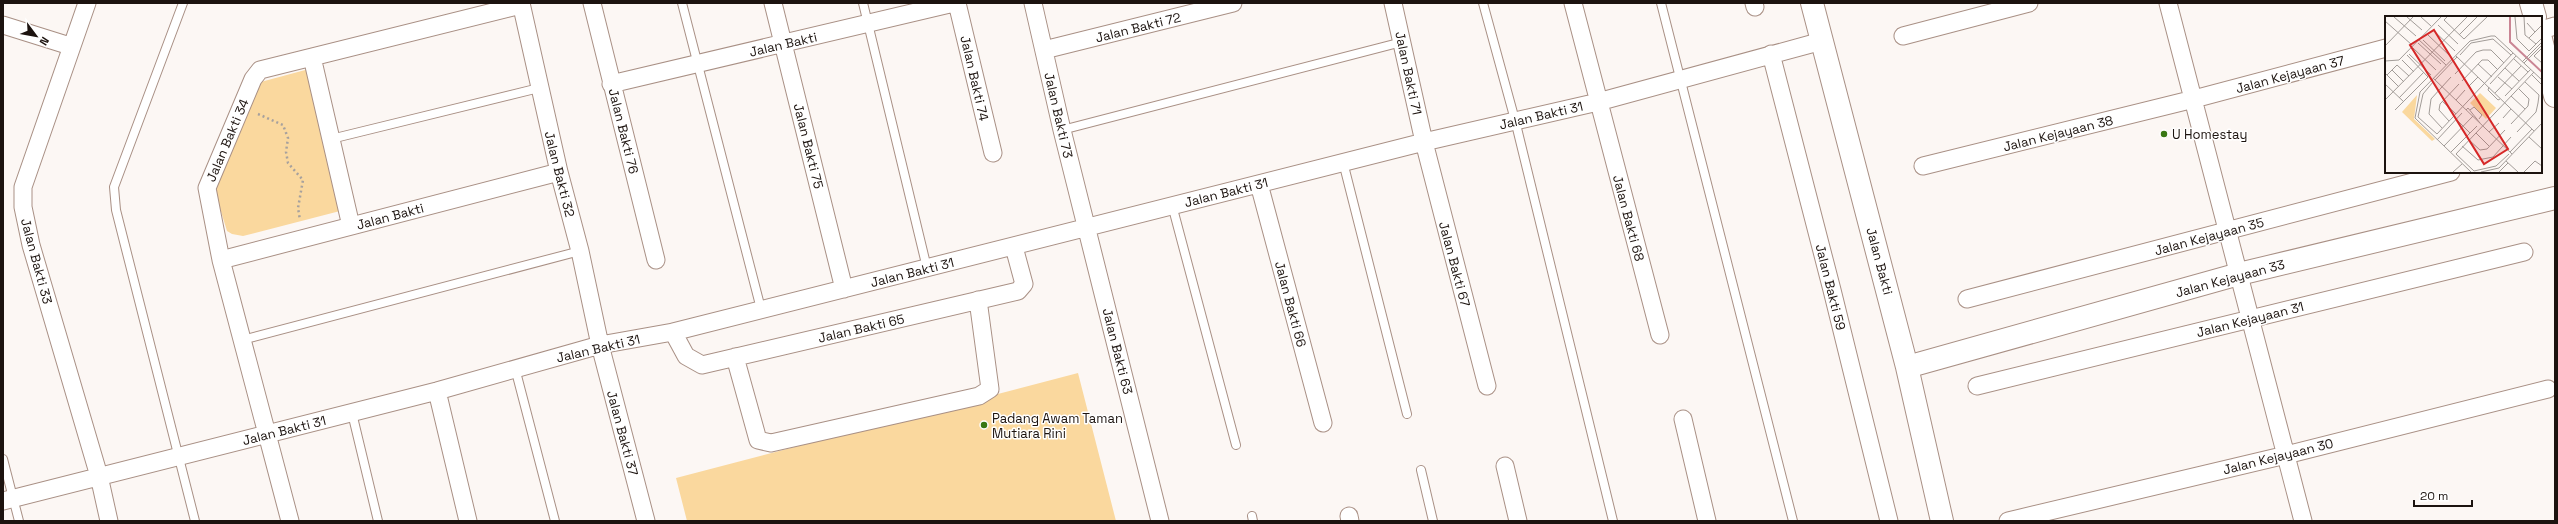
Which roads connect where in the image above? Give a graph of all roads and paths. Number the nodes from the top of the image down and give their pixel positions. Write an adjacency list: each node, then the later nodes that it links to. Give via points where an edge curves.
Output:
1 (87, 3): 30 (street, Jalan Bakti 33)
2 (183, 3): 89 (lane, via 114,187 116,210)
3 (592, 3): 37 (street, Jalan Bakti 76)
4 (682, 3): 35 (lane)
5 (774, 3): 28 (street, Jalan Bakti 75)
6 (863, 3): 21 (lane)
7 (954, 3): 21 (street, Jalan Bakti)
8 (957, 3): 47 (street, Jalan Bakti 74)
9 (1033, 3): 32 (street, Jalan Bakti 73)
10 (1233, 3): 32 (street, Jalan Bakti 72)
11 (1394, 3): 27 (street, Jalan Bakti 71)
12 (1484, 3): 43 (lane)
13 (1573, 3): 41 (street, Jalan Bakti 68)
14 (1661, 3): 36 (lane)
15 (1812, 3): 26 (street, Jalan Bakti)
16 (2029, 3): 25 (street)
17 (2168, 3): 40 (street)
18 (2531, 3): 20 (street)
19 (521, 4): 34 (street, Jalan Bakti 34); 38 (street, Jalan Bakti 32)
20 (2535, 16)
21 (869, 24): 28 (street, Jalan Bakti); 64 (lane)
22 (3, 25): 30 (street)
23 (2555, 26): 24 (street)
24 (2542, 30)
25 (1903, 36)
26 (1822, 41): 33 (street, Jalan Bakti 31); 76 (street, Jalan Bakti)
27 (1402, 42): 44 (lane); 46 (street, Jalan Bakti 71)
28 (784, 43): 35 (street, Jalan Bakti); 66 (street, Jalan Bakti 75)
29 (2542, 43): 39 (street)
30 (70, 46): 93 (street, Jalan Bakti 33, via 23,187 23,207 31,245)
31 (2385, 48): 40 (street, Jalan Kejayaan 37)
32 (1044, 50): 44 (street, Jalan Bakti 73)
33 (1771, 54): 36 (street, Jalan Bakti 31); 109 (street, Jalan Bakti 59)
34 (312, 57): 42 (street, Jalan Bakti 34, via 260,70 253,79); 45 (street)
35 (697, 65): 37 (street, Jalan Bakti); 69 (lane)
36 (1678, 79): 41 (street, Jalan Bakti 31); 108 (lane)
37 (612, 84): 63 (street, Jalan Bakti 76)
38 (539, 88): 45 (lane); 50 (street, Jalan Bakti 32)
39 (2555, 96)
40 (2194, 99): 49 (street, Jalan Kejayaan 38); 57 (street)
41 (1598, 102): 43 (street, Jalan Bakti 31); 72 (street, Jalan Bakti 68)
42 (240, 108): 58 (path, via 274,119 283,125 288,138 288,163 303,180 298,208); 62 (street, Jalan Bakti 34, via 207,188)
43 (1515, 120): 46 (street, Jalan Bakti 31); 106 (lane)
44 (1062, 130): 56 (street, Jalan Bakti 73)
45 (331, 139): 55 (street)
46 (1424, 142): 48 (street, Jalan Bakti 31); 78 (street, Jalan Bakti 67)
47 (992, 153)
48 (1343, 162): 52 (street, Jalan Bakti 31); 83 (lane)
49 (1923, 166)
50 (559, 172): 55 (street, Jalan Bakti); 60 (street, Jalan Bakti 32)
51 (2446, 173): 57 (street, Jalan Kejayaan 35)
52 (1259, 184): 54 (street, Jalan Bakti 31); 85 (street, Jalan Bakti 66)
53 (2555, 198): 65 (street, Jalan Kejayaan 33)
54 (1172, 206): 56 (street, Jalan Bakti 31); 87 (lane)
55 (351, 226): 58 (street, Jalan Bakti)
56 (1086, 227): 59 (street, Jalan Bakti 31); 103 (street, Jalan Bakti 63)
57 (2228, 230): 65 (street); 67 (street, Jalan Kejayaan 35)
58 (304, 238): 62 (street, Jalan Bakti)
59 (1014, 247): 64 (street, Jalan Bakti 31); 68 (street, Jalan Bakti 65, via 1024,284 1018,290)
60 (580, 251): 73 (lane); 74 (street, Jalan Bakti 32)
61 (2524, 252): 70 (street, Jalan Kejayaan 31)
62 (220, 260): 73 (street, Jalan Bakti 34)
63 (656, 260)
64 (927, 268): 66 (street, Jalan Bakti 31)
65 (2239, 274): 70 (street); 76 (street, Jalan Kejayaan 33)
66 (844, 290): 69 (street, Jalan Bakti 31)
67 (1967, 299)
68 (978, 300): 75 (street, Jalan Bakti 65); 75 (street, via 990,389 971,398 771,443 758,440)
69 (761, 309): 71 (street, Jalan Bakti 31)
70 (2250, 319): 79 (street, Jalan Kejayaan 31); 88 (street)
71 (673, 332): 74 (street, Jalan Bakti 31); 75 (street, Jalan Bakti 65, via 686,356 702,365)
72 (1660, 335)
73 (242, 340): 86 (street, Jalan Bakti 34)
74 (600, 345): 77 (street, Jalan Bakti 31); 102 (street, Jalan Bakti 37)
75 (735, 357)
76 (1907, 366): 110 (street, Jalan Bakti)
77 (515, 368): 81 (street, Jalan Bakti 31); 101 (lane)
78 (1487, 386)
79 (1977, 386)
80 (2548, 389): 88 (street, Jalan Kejayaan 30)
81 (437, 391): 82 (street, Jalan Bakti 31); 100 (street)
82 (352, 413): 86 (street, Jalan Bakti 31); 99 (lane)
83 (1407, 414)
84 (1683, 419): 107 (street)
85 (1323, 422)
86 (268, 434): 89 (street, Jalan Bakti 31); 98 (street, Jalan Bakti 34)
87 (1236, 445)
88 (2286, 455): 111 (street, Jalan Kejayaan 30); 112 (street)
89 (178, 456): 93 (street, Jalan Bakti 31); 97 (lane)
90 (3, 459): 94 (lane)
91 (1505, 466): 105 (street)
92 (1421, 470): 104 (lane)
93 (99, 476): 94 (street, Jalan Bakti 31); 96 (street, Jalan Bakti 33)
94 (8, 500): 95 (lane)
95 (19, 521)
96 (109, 521)
97 (195, 521)
98 (290, 521)
99 (378, 521)
100 (468, 521)
101 (555, 521)
102 (646, 521)
103 (1160, 521)
104 (1433, 521)
105 (1518, 521)
106 (1613, 521)
107 (1707, 521)
108 (1794, 521)
109 (1889, 521)
110 (1942, 521)
111 (2008, 521)
112 (2302, 521)

